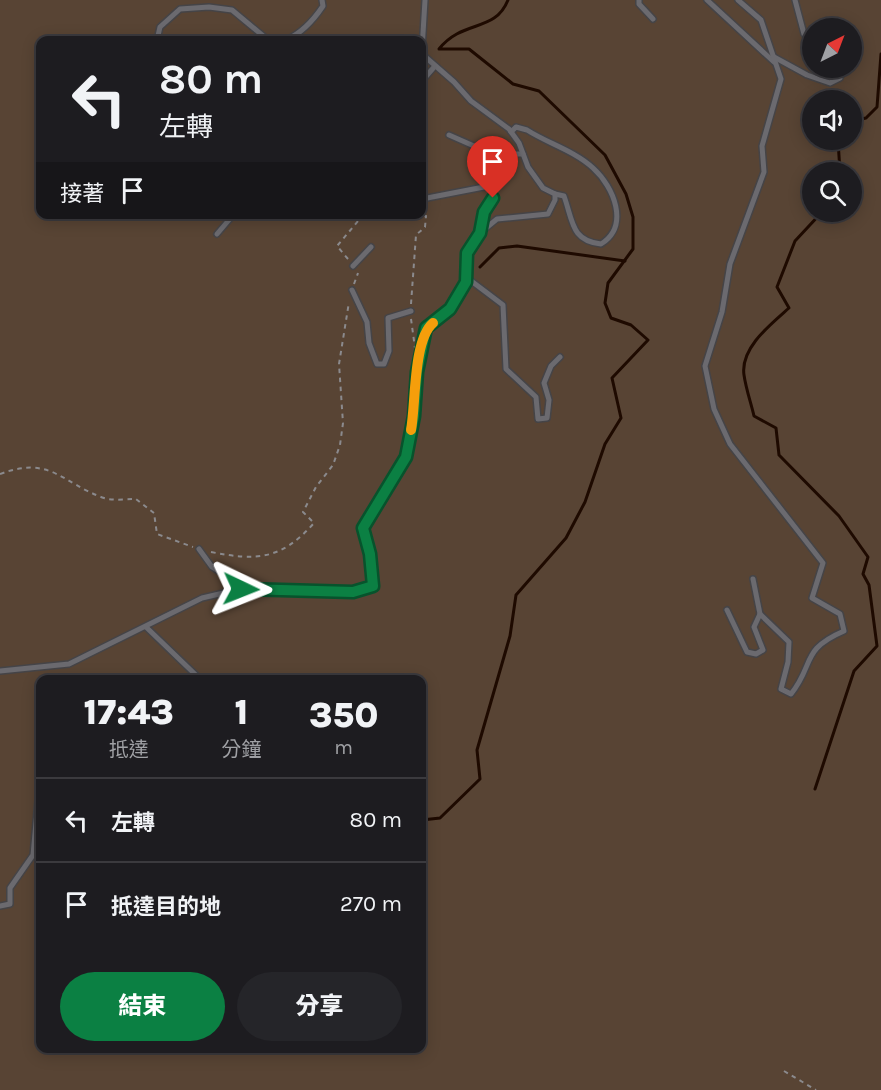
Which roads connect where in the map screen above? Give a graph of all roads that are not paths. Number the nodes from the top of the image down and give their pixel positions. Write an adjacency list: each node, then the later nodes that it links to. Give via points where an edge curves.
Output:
1 (322, 0): 11 (lane, via 323,6 315,18)
2 (425, 0): 12 (lane)
3 (639, 0): 7 (lane)
4 (707, 0): 14 (lane)
5 (738, 0): 14 (lane, via 761,20)
6 (795, 0): 8 (lane)
7 (653, 19)
8 (802, 26)
9 (158, 36): 10 (lane, via 160,27 180,9 209,7 232,10)
10 (263, 36)
11 (297, 36)
12 (423, 36)
13 (426, 56): 15 (lane)
14 (775, 60): 16 (lane); 38 (lane, via 781,79 762,146 764,171 730,264 722,312 705,366 714,409 730,444 823,563 812,598 840,614 844,630 823,640 807,661 799,685 791,694 781,689 789,642)
15 (435, 66): 17 (lane); 20 (lane)
16 (802, 73)
17 (426, 76)
18 (816, 78): 19 (lane, via 830,83)
19 (840, 78)
20 (511, 132): 22 (lane); 23 (lane, via 516,127 527,130 592,167 612,197 619,217 617,229 601,244 586,242 577,235 564,196)
21 (449, 135): 22 (lane, via 492,154)
22 (523, 154): 23 (lane, via 543,188)
23 (555, 194): 26 (lane, via 548,214 497,219)
24 (426, 198): 26 (lane, via 489,186 493,198 484,212)
25 (230, 219): 27 (lane)
26 (480, 233): 30 (lane, via 467,253)
27 (217, 234)
28 (371, 247): 29 (lane)
29 (353, 266)
30 (466, 277): 33 (lane, via 502,305 506,369 536,397 538,418 548,418 549,400 544,383); 36 (lane, via 450,309 426,328 406,457 363,528 373,586 353,592)
31 (352, 290): 32 (lane, via 367,322 377,364 384,364 389,351 388,318)
32 (411, 311)
33 (560, 357)
34 (199, 549): 36 (lane, via 212,567)
35 (753, 579): 38 (lane)
36 (248, 589): 39 (lane, via 202,598)
37 (727, 610): 38 (lane, via 747,652 756,654 763,650 754,627)
38 (760, 614)
39 (146, 627): 40 (lane, via 69,664); 41 (lane)
40 (0, 671)
41 (196, 675)
42 (36, 822): 43 (lane, via 33,855 10,888 10,904)
43 (0, 906)

